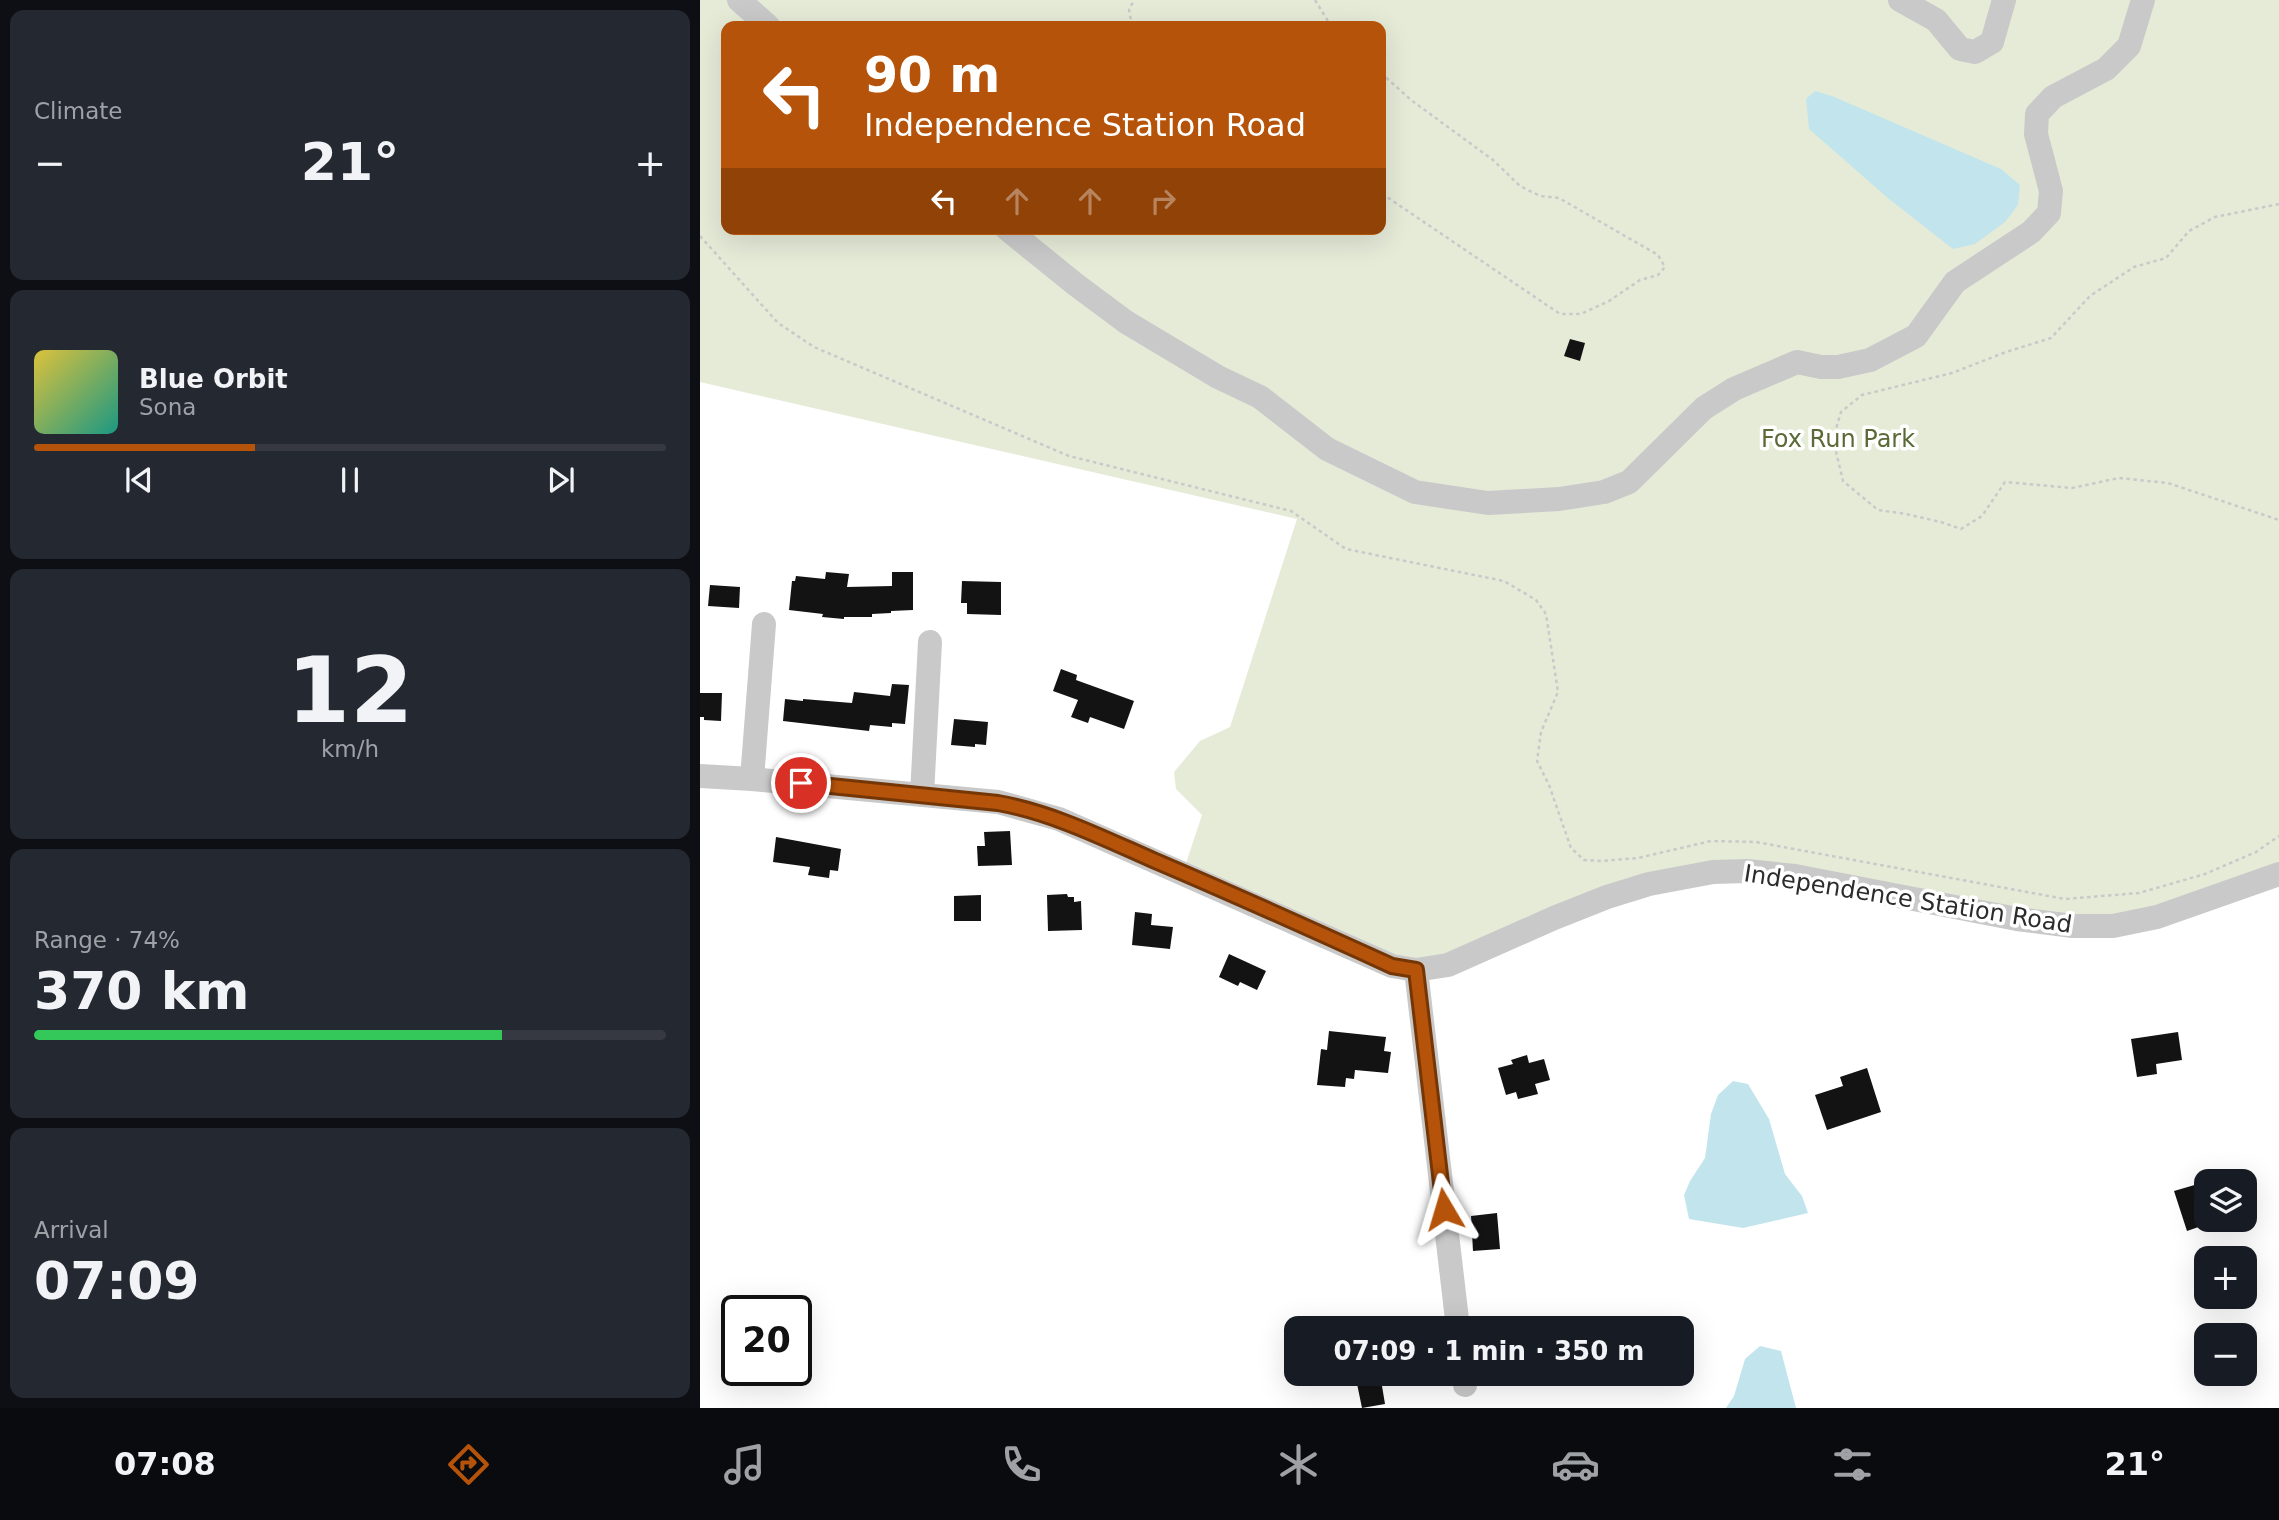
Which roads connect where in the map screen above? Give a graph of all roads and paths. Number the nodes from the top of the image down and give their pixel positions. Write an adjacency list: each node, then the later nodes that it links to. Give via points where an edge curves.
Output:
1 (739, 0): 7 (street)
2 (1133, 0): 8 (path)
3 (1315, 0): 9 (path)
4 (1900, 0): 5 (street, via 1936,20 1960,49 1975,52 1992,42)
5 (2004, 0)
6 (2143, 0): 13 (street, via 2129,46 2106,69 2053,97 2037,114 2036,134 2051,191 2049,213 2031,232 1955,282 1916,336 1870,360 1838,367 1797,362 1734,389 1704,408 1629,482 1604,492 1488,503 1415,492 1326,449 1260,397 1126,322)
7 (762, 21)
8 (1131, 21)
9 (1328, 21)
10 (1386, 78): 11 (path, via 1520,186 1540,196 1559,198 1658,254 1665,267 1658,275 1581,314 1560,314)
11 (1386, 196)
12 (2279, 204): 15 (path, via 2215,217 2189,231 2166,258 2134,267 2091,296 2051,338 1952,373 1862,395 1841,412 1833,439 1843,481 1878,510 1961,529 1982,516 2005,482 2072,488 2119,478 2168,482)
13 (1014, 235)
14 (700, 236): 21 (path, via 778,323 814,347 1069,456 1291,511 1346,549 1504,581 1536,600 1546,614 1558,692 1541,732 1537,761 1571,848 1584,860 1638,858 1711,841 1756,842 2065,899 2152,890 2205,874 2256,852)
15 (2279, 520)
16 (764, 624): 19 (street)
17 (930, 642): 20 (street)
18 (700, 776): 19 (street, Independence Station Road)
19 (752, 779): 20 (street, Independence Station Road)
20 (922, 795): 23 (street, Independence Station Road, via 998,803 1059,819 1392,966)
21 (2279, 836)
22 (2279, 874): 23 (street, Independence Station Road, via 2157,917 2113,926 2073,926 1795,876 1713,872 1607,897 1448,965)
23 (1416, 970): 24 (street)
24 (1457, 1316)

